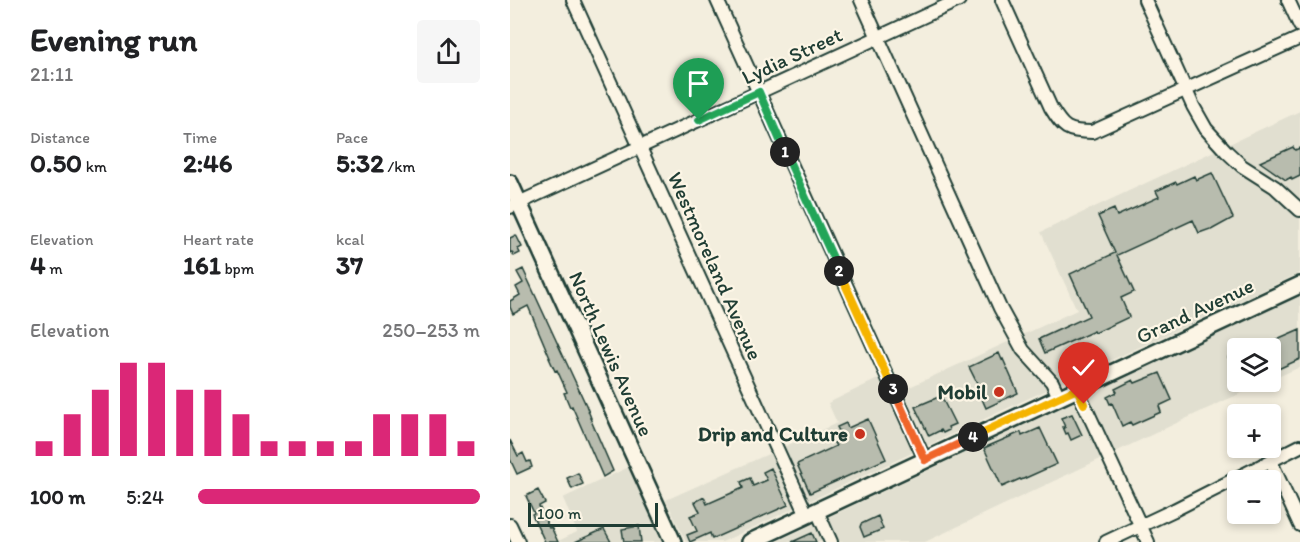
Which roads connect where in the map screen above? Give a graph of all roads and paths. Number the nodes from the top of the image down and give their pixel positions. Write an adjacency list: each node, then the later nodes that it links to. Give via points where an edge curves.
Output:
1 (573, 0): 13 (street, Westmoreland Avenue)
2 (717, 0): 12 (street)
3 (861, 0): 9 (street)
4 (959, 0): 9 (street, Lydia Street)
5 (1002, 0): 11 (street, via 1051,108 1067,128 1092,132)
6 (1145, 0): 11 (street)
7 (1288, 0): 8 (street)
8 (1300, 26)
9 (878, 37): 12 (street, Lydia Street); 19 (street, via 1000,308 1023,350 1052,382)
10 (1300, 38): 11 (street)
11 (1185, 90): 16 (street, via 1206,129 1226,151)
12 (759, 92): 13 (street, Lydia Street); 21 (street)
13 (640, 147): 15 (street, Lydia Street); 23 (street, Westmoreland Avenue)
14 (510, 183): 15 (main road, North Lewis Avenue)
15 (514, 205): 28 (main road, North Lewis Avenue)
16 (1300, 210)
17 (1300, 285): 18 (main road, Grand Avenue)
18 (1077, 389): 19 (main road, Grand Avenue); 26 (street)
19 (1059, 397): 21 (main road, Grand Avenue)
20 (1300, 446): 22 (street)
21 (925, 460): 23 (main road, Grand Avenue)
22 (1271, 462): 25 (street); 26 (street)
23 (812, 513): 29 (main road, Grand Avenue); 30 (street, Westmoreland Avenue)
24 (510, 525): 27 (street)
25 (1300, 525)
26 (1140, 526): 31 (street); 32 (street)
27 (518, 542)
28 (673, 542)
29 (750, 542)
30 (831, 542)
31 (1106, 542)
32 (1148, 542)

